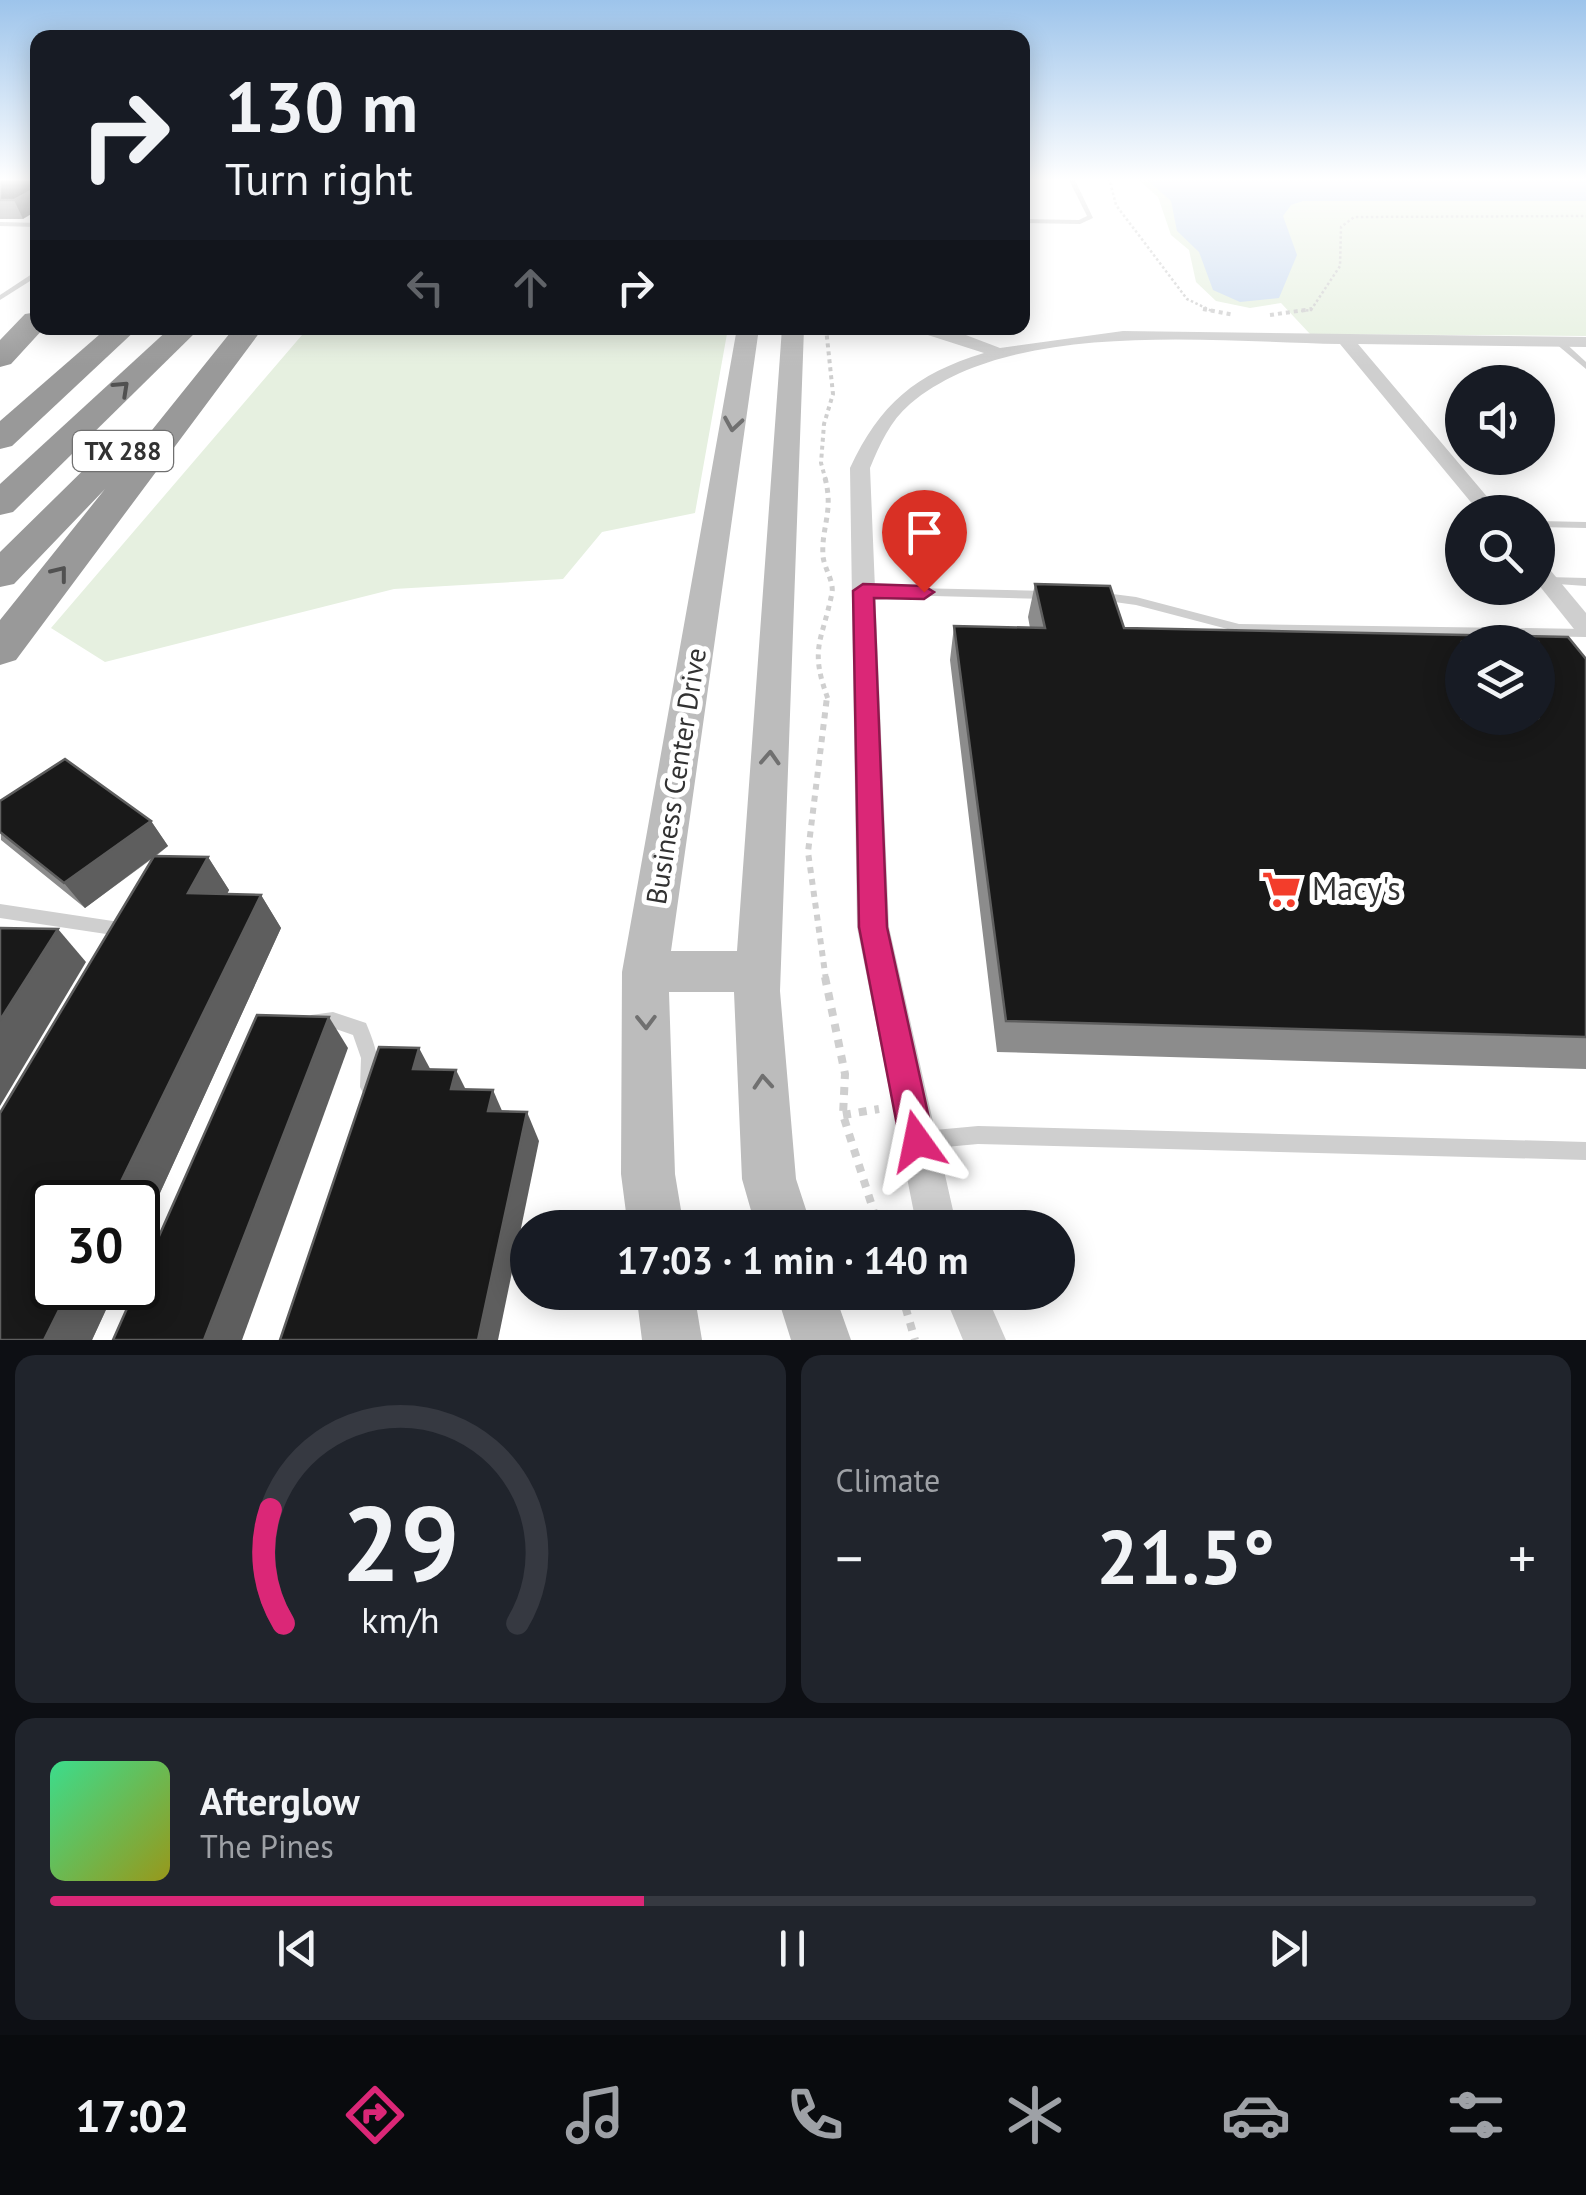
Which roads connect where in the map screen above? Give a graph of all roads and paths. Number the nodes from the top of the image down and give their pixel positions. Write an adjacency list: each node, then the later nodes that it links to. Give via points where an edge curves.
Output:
1 (1143, 241): 5 (path, via 1186,298 1205,310)
2 (1341, 241): 6 (path, via 1340,266 1311,310)
3 (30, 277): 4 (lane)
4 (0, 298)
5 (1246, 315)
6 (1259, 315)
7 (30, 324): 23 (street)
8 (30, 326): 25 (highway)
9 (93, 335): 27 (highway)
10 (116, 335): 28 (highway)
11 (142, 335): 29 (highway)
12 (179, 335): 31 (highway, one-way to 12)
13 (238, 335): 34 (highway, via 60,482)
14 (240, 335): 35 (highway, TX 288)
15 (242, 335): 43 (highway, one-way to 15)
16 (747, 335): 47 (street, Business Center Drive, one-way to 47)
17 (793, 335): 46 (street, one-way to 17)
18 (827, 335): 54 (path, via 833,394 821,463 830,502 823,555 833,589 816,668 828,699 808,852 845,1074 843,1115)
19 (953, 335): 24 (street)
20 (1346, 339): 21 (street); 24 (street, via 1123,336); 30 (street)
21 (1558, 342): 22 (street); 26 (lane)
22 (1586, 342)
23 (0, 346)
24 (1001, 354): 38 (street, via 912,390 875,428 860,468)
25 (0, 358)
26 (1586, 366)
27 (0, 411)
28 (0, 439)
29 (0, 462)
30 (1476, 495)
31 (0, 504)
32 (1555, 524): 33 (lane)
33 (1586, 525)
34 (0, 542)
35 (0, 575)
36 (1555, 578): 37 (lane)
37 (1586, 582)
38 (863, 591): 40 (lane); 50 (street, via 873,927)
39 (1555, 592): 42 (street)
40 (1066, 596)
41 (1086, 596): 42 (lane, via 1122,598 1239,628)
42 (1586, 630)
43 (0, 650)
44 (0, 911): 45 (lane, via 126,930)
45 (117, 946)
46 (758, 971): 47 (street); 53 (street, one-way to 46, via 769,1180)
47 (645, 972): 52 (street, Business Center Drive, one-way to 52)
48 (289, 1021): 49 (lane, via 333,1020 360,1028 370,1058)
49 (363, 1109)
50 (917, 1141): 51 (lane, via 978,1135); 55 (street)
51 (1586, 1151)
52 (653, 1210)
53 (778, 1210)
54 (873, 1210)
55 (933, 1210)
56 (668, 1310): 60 (street)
57 (811, 1310): 61 (street)
58 (906, 1310): 62 (path)
59 (971, 1310): 63 (street)
60 (672, 1340)
61 (820, 1340)
62 (914, 1340)
63 (985, 1340)

